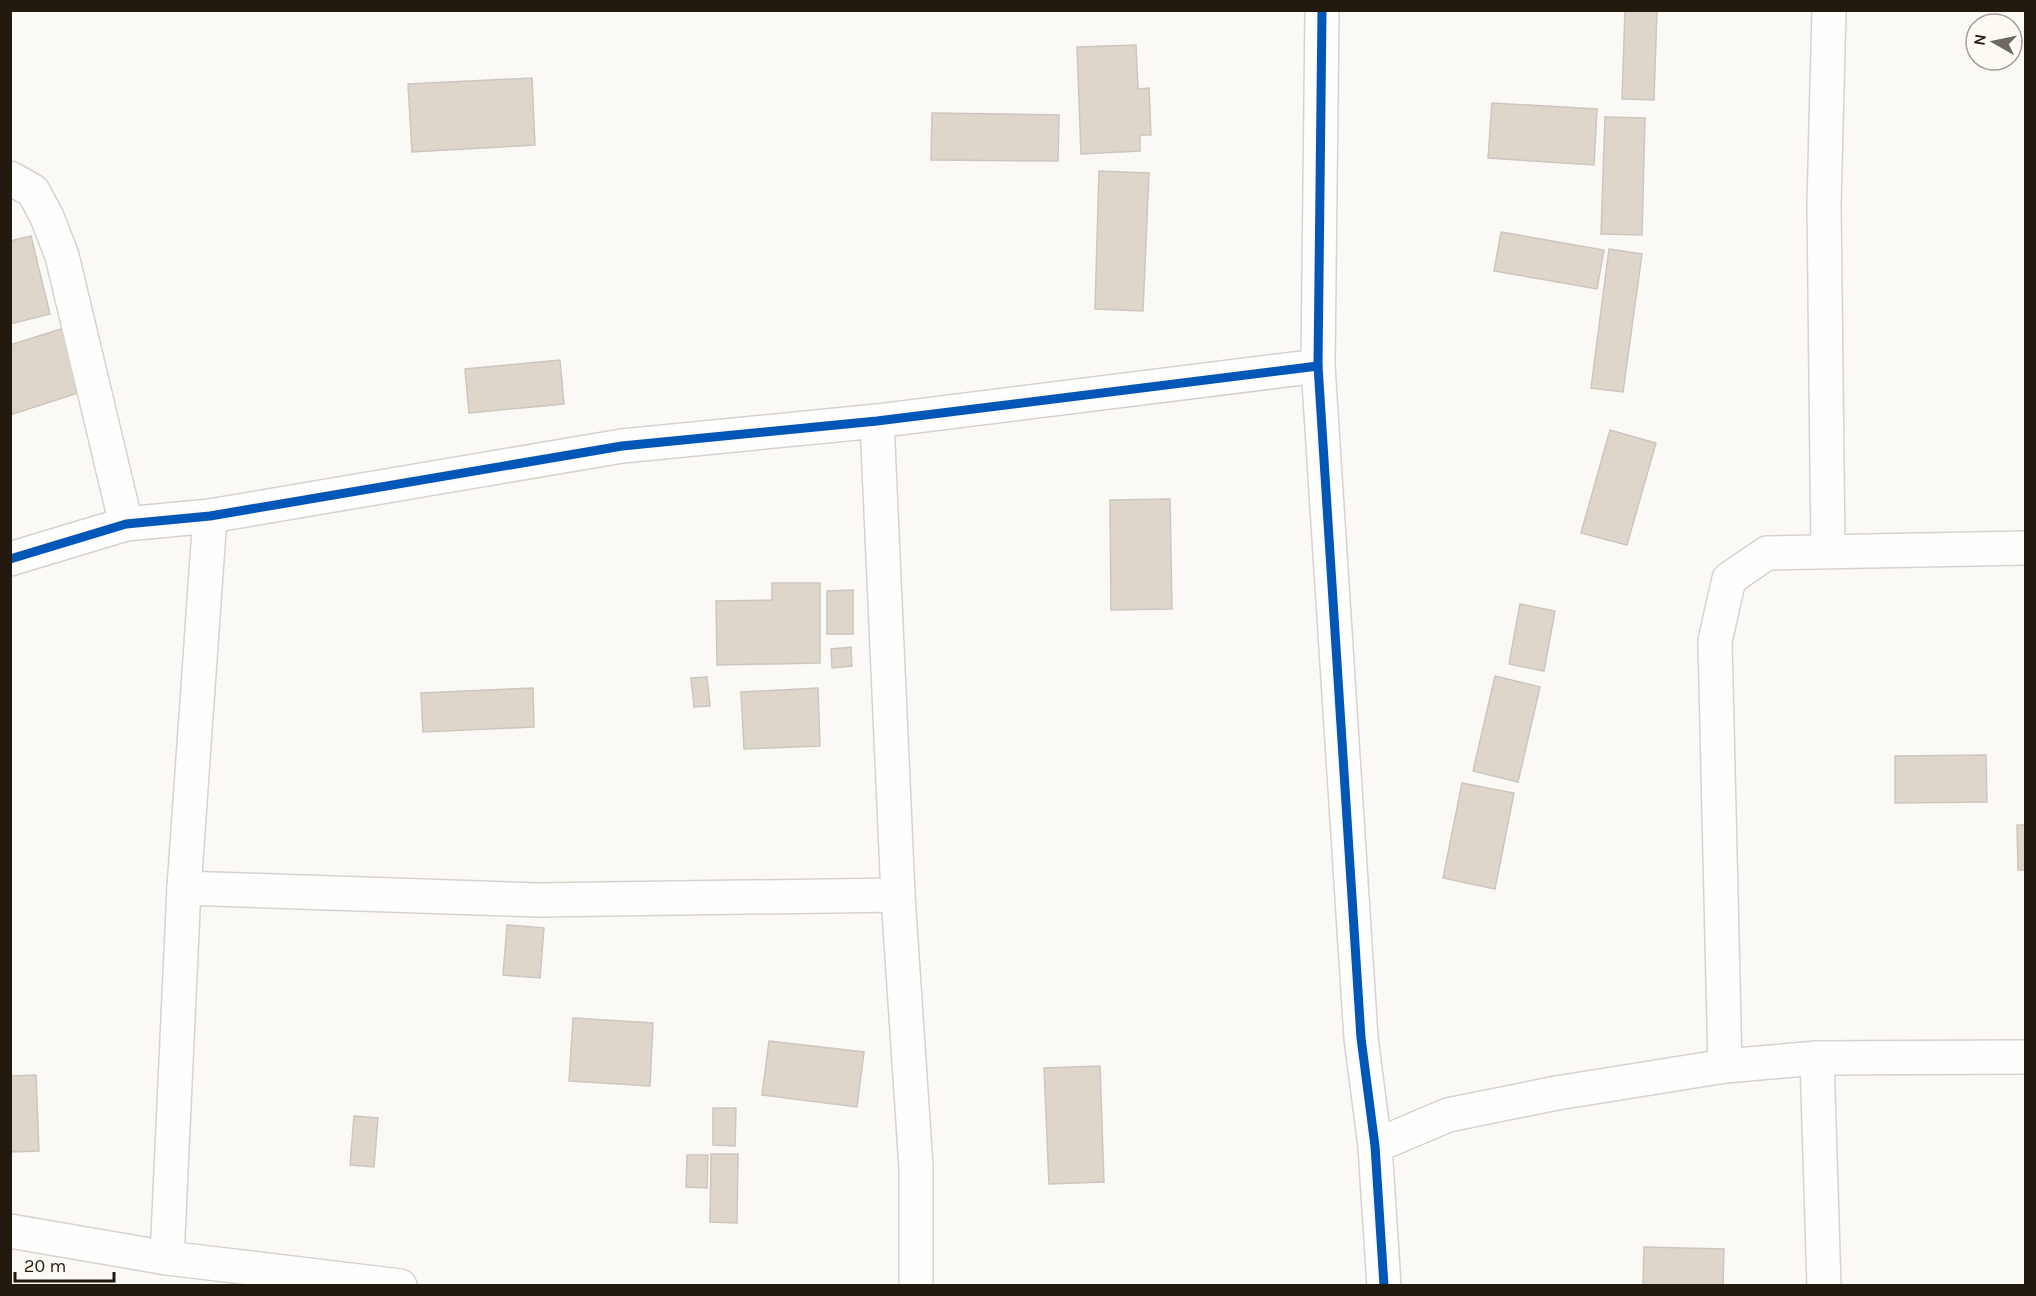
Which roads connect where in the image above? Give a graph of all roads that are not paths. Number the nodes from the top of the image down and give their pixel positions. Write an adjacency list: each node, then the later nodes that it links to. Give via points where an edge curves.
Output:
1 (1322, 10): 4 (street)
2 (1829, 10): 9 (street, via 1824,204)
3 (10, 178): 7 (street, via 33,191 62,256)
4 (1318, 366): 5 (street); 16 (street, via 1361,1038)
5 (877, 421): 6 (street, via 622,446); 12 (street)
6 (210, 516): 7 (street); 11 (street)
7 (126, 524): 10 (street)
8 (2025, 548): 9 (street)
9 (1828, 551): 15 (street, via 1767,553 1729,579 1715,641)
10 (10, 559)
11 (184, 888): 12 (street, via 537,900); 18 (street)
12 (898, 895): 20 (street, via 916,1167)
13 (1817, 1058): 14 (street); 15 (street); 22 (street)
14 (2025, 1058)
15 (1725, 1066): 16 (street, via 1448,1115)
16 (1374, 1146): 21 (street)
17 (10, 1231): 18 (street)
18 (167, 1258): 19 (street)
19 (400, 1286)
20 (916, 1286)
21 (1384, 1286)
22 (1824, 1286)

